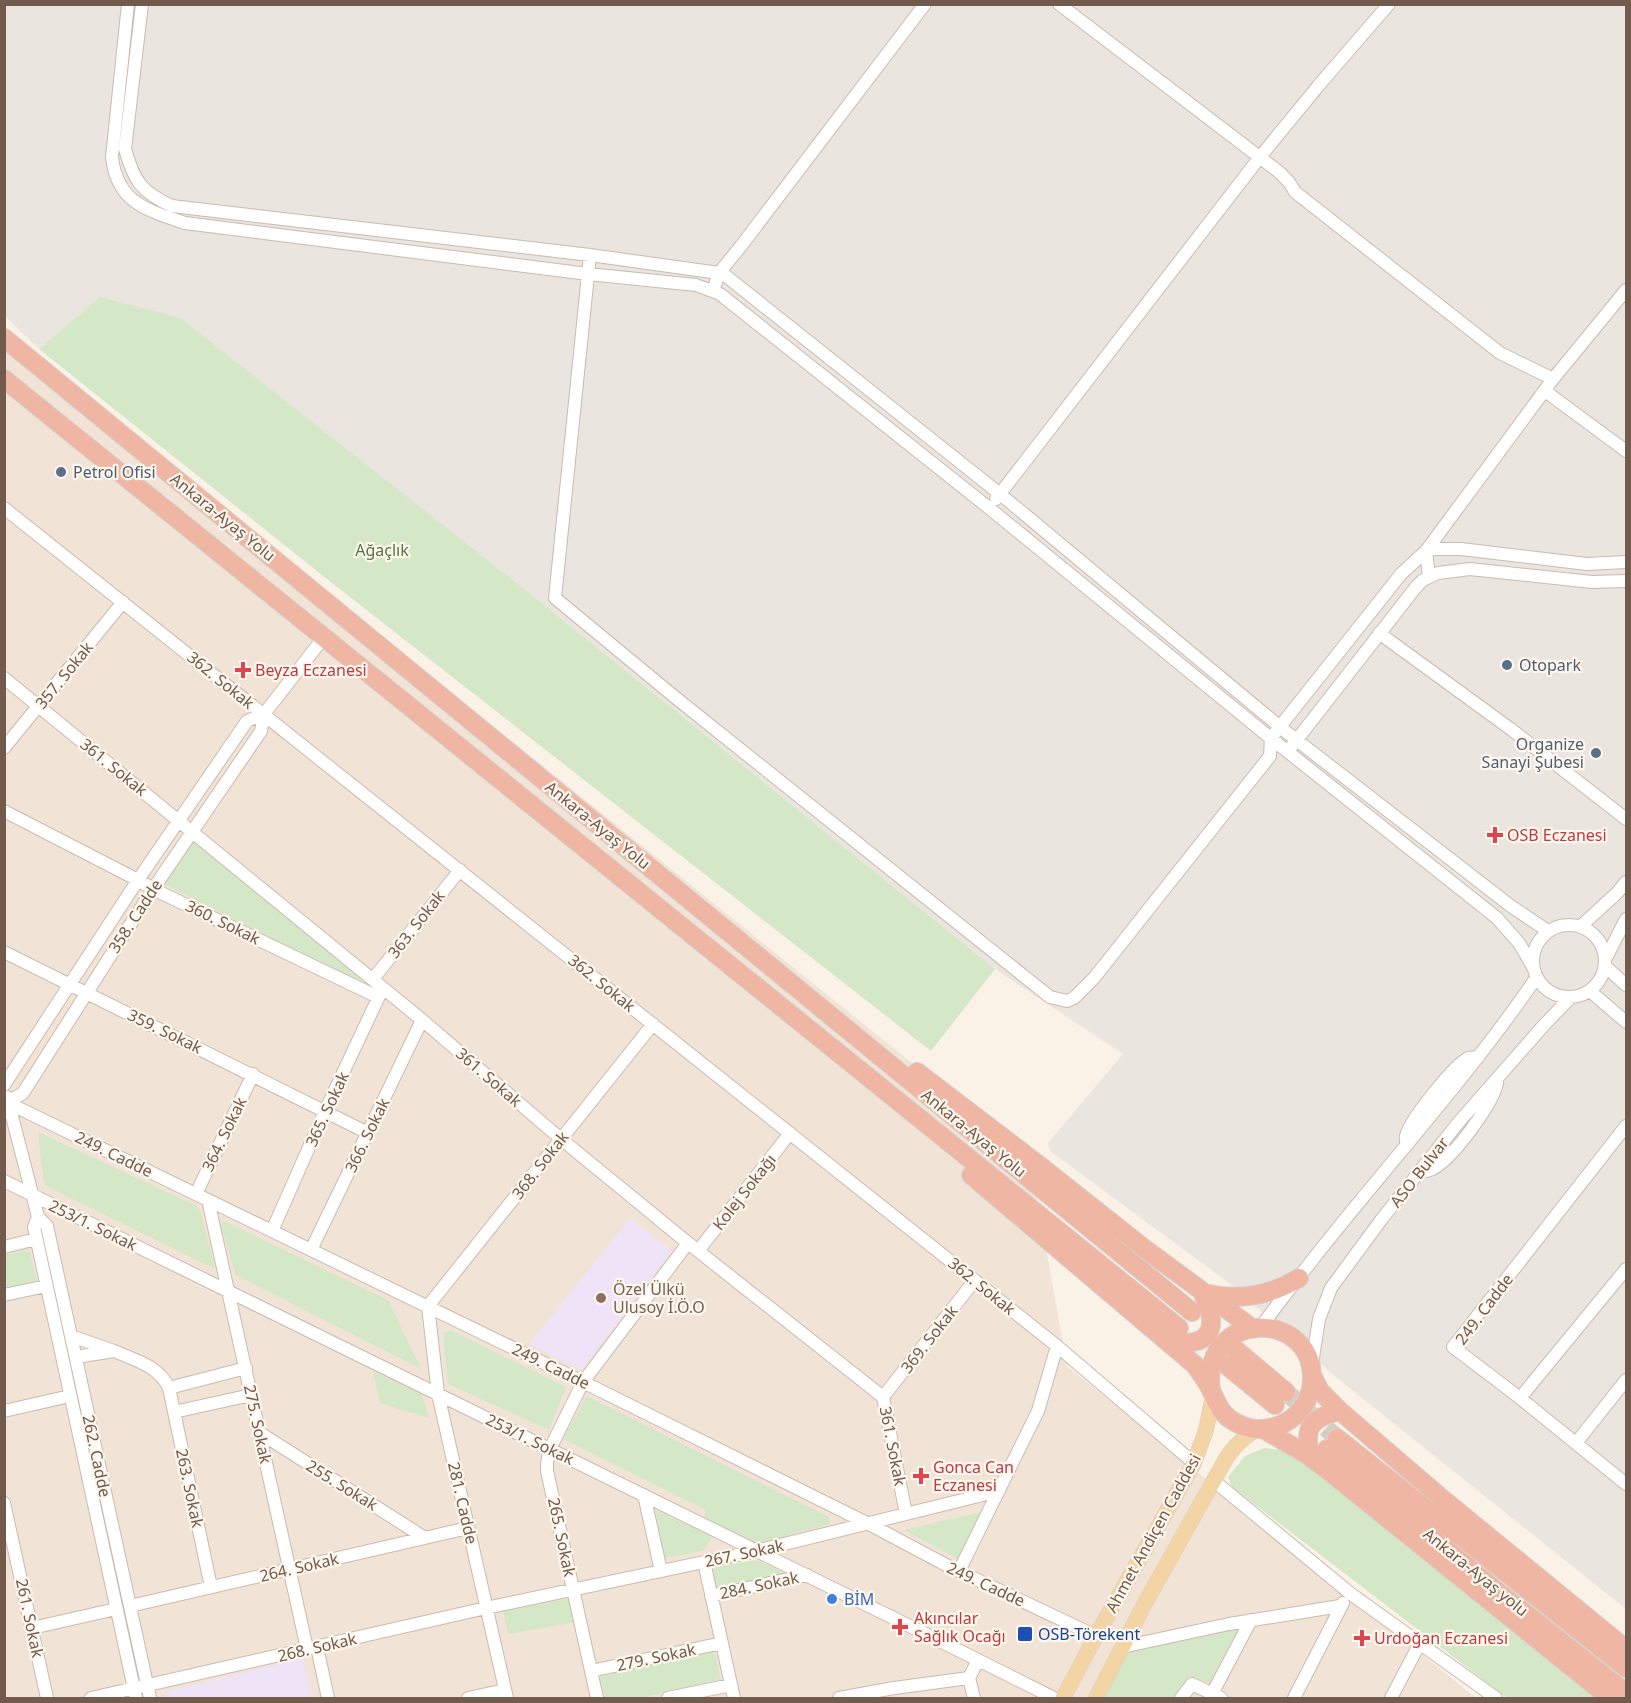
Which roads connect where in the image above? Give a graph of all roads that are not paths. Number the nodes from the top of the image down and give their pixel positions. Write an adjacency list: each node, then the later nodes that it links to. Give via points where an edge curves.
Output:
1 (128, 4): 9 (street, via 112,157 114,173 124,190 146,209 185,223)
2 (142, 4): 7 (street, via 125,149 132,172 156,199 172,206)
3 (925, 4): 8 (street)
4 (1059, 4): 6 (street)
5 (1389, 4): 6 (street)
6 (1260, 157): 14 (street, via 1295,192 1500,353); 17 (street)
7 (590, 255): 8 (street); 9 (street)
8 (718, 273): 11 (street); 17 (street)
9 (588, 274): 11 (street, via 696,285); 35 (street, via 555,598 1050,997 1067,1001 1074,998 1094,978)
10 (1626, 290): 14 (street)
11 (713, 291): 19 (street)
12 (4, 338): 60 (highway, Ankara-Ayaş Yolu)
13 (5, 380): 26 (highway, Ankara-Ayaş Yolu)
14 (1553, 380): 15 (street)
15 (1545, 391): 16 (street); 20 (street)
16 (1626, 452)
17 (1000, 494): 19 (street); 30 (street)
18 (4, 508): 24 (street, 362. Sokak)
19 (989, 508): 31 (street)
20 (1426, 551): 21 (street, via 1461,549 1587,564); 22 (street); 30 (street, via 1401,574)
21 (1626, 562)
22 (1429, 577): 23 (street, via 1470,569 1592,582); 25 (street, via 1416,587)
23 (1626, 580)
24 (123, 602): 28 (street, 357. Sokak); 29 (street, 362. Sokak)
25 (1379, 633): 32 (street); 37 (street)
26 (324, 637): 29 (street, 358. Cadde); 89 (highway, Ankara-Ayaş Yolu, via 860,1070)
27 (4, 678): 28 (street, 361. Sokak)
28 (39, 706): 33 (street, 357. Sokak); 38 (street, 361. Sokak)
29 (264, 714): 38 (street, 358. Cadde, via 247,721); 39 (street, 358. Cadde, via 261,731); 40 (street, 362. Sokak)
30 (1281, 727): 31 (street); 32 (street)
31 (1271, 738): 34 (street); 35 (street)
32 (1296, 740): 34 (street); 46 (street)
33 (4, 748)
34 (1288, 751): 35 (street); 49 (street, via 1497,918 1519,942)
35 (1270, 756)
36 (4, 811): 41 (street, 360. Sokak)
37 (1626, 819)
38 (178, 820): 39 (street, 361. Sokak); 41 (street, 358. Cadde)
39 (192, 830): 43 (street, 358. Cadde); 50 (street, 361. Sokak)
40 (460, 870): 50 (street, 363. Sokak); 59 (street, 362. Sokak)
41 (138, 879): 43 (street, 360. Sokak); 51 (street, 358. Cadde)
42 (1626, 882): 45 (street)
43 (153, 889): 54 (street, 360. Sokak); 55 (street, 358. Cadde)
44 (1626, 919): 48 (street)
45 (1581, 926): 46 (street, via 1564,924); 48 (street, via 1602,944)
46 (1548, 931): 49 (street, via 1534,947)
47 (4, 952): 51 (street, 359. Sokak)
48 (1606, 962): 52 (street); 53 (street, via 1603,976)
49 (1534, 972): 56 (street, via 1551,993); 80 (street, ASO Bulvar, via 1510,1017)
50 (373, 979): 54 (street, 361. Sokak)
51 (70, 985): 55 (street, 359. Sokak); 62 (street, 358. Cadde)
52 (1626, 985)
53 (1590, 991): 56 (street); 58 (street)
54 (381, 992): 57 (street, 361. Sokak); 64 (street, 365. Sokak)
55 (86, 993): 61 (street, 359. Sokak); 63 (street, 358. Cadde, via 23,1093)
56 (1571, 998): 96 (street, ASO Bulvar, via 1458,1123 1330,1288 1319,1319)
57 (422, 1020): 66 (street, 366. Sokak); 68 (street, 361. Sokak)
58 (1626, 1022)
59 (653, 1024): 67 (street, 362. Sokak); 68 (street, 368. Sokak)
60 (880, 1056): 84 (highway, via 906,1064 923,1076); 87 (highway, Ankara-Ayaş Yolu)
61 (253, 1074): 64 (street, 359. Sokak); 70 (street, 364. Sokak)
62 (4, 1086): 63 (street, 358. Cadde)
63 (6, 1102): 70 (street, 249. Cadde); 71 (street, 262. Cadde)
64 (325, 1112): 66 (street, 359. Sokak); 74 (street, 365. Sokak)
65 (1626, 1126): 106 (street, 249. Cadde, via 1453,1347)
66 (368, 1133): 78 (street, 366. Sokak)
67 (790, 1133): 77 (street, Kolej Sokağı); 81 (street, 362. Sokak)
68 (561, 1139): 77 (street, 361. Sokak); 86 (street, 368. Sokak)
69 (4, 1181): 71 (street, 253/1. Sokak)
70 (196, 1194): 72 (street, 249. Cadde)
71 (33, 1195): 73 (street, 262. Cadde); 83 (street, 253/1. Sokak)
72 (208, 1200): 74 (street, 249. Cadde); 83 (street, 275. Sokak)
73 (38, 1217): 75 (street, 262. Cadde, via 34,1227); 90 (street, 262. Cadde, via 47,1226)
74 (272, 1231): 78 (street, 249. Cadde)
75 (36, 1239): 76 (street); 82 (street, 262. Cadde)
76 (4, 1247)
77 (693, 1247): 98 (street, Kolej Sokağı); 104 (street, 361. Sokak)
78 (311, 1250): 86 (street, 249. Cadde)
79 (1626, 1269): 106 (street)
80 (1299, 1278): 84 (highway, via 1258,1295 1227,1297); 88 (street, ASO Bulvar)
81 (975, 1280): 91 (street, 362. Sokak); 104 (street, 369. Sokak)
82 (46, 1286): 85 (street); 103 (street, 262. Cadde)
83 (229, 1292): 95 (street, 275. Sokak); 102 (street, 253/1. Sokak)
84 (1204, 1292): 88 (highway); 89 (highway, via 1211,1320 1206,1336 1182,1344)
85 (4, 1295)
86 (428, 1306): 98 (street, 249. Cadde); 102 (street, 281. Cadde)
87 (1192, 1312)
88 (1256, 1327): 96 (highway, via 1279,1330 1295,1340 1306,1354); 100 (highway, via 1233,1336 1218,1350 1211,1369)
89 (1173, 1334): 100 (highway, Ankara-Ayaş Yolu)
90 (71, 1336): 92 (street); 93 (street, 262. Cadde)
91 (1057, 1346): 115 (street, 362. Sokak); 118 (street, via 1038,1411)
92 (114, 1351): 93 (street); 99 (street, via 155,1370)
93 (76, 1357): 135 (street, 262. Cadde)
94 (1231, 1357): 105 (highway)
95 (246, 1368): 99 (street); 101 (street, 275. Sokak)
96 (1312, 1373): 108 (highway, via 1320,1391); 110 (highway, via 1310,1393 1300,1412 1282,1425)
97 (1626, 1380): 112 (street)
98 (583, 1382): 113 (street, 265. Sokak); 122 (street, 249. Cadde)
99 (169, 1388): 109 (street, 263. Sokak)
100 (1212, 1392): 110 (highway, via 1229,1418); 115 (main road, Ahmet Andiçen Caddesi, via 1205,1436)
101 (251, 1395): 109 (street); 111 (street, 275. Sokak)
102 (438, 1395): 113 (street, 253/1. Sokak); 123 (street, 281. Cadde)
103 (70, 1396): 107 (street); 138 (street, 262. Cadde)
104 (883, 1397): 121 (street, 361. Sokak)
105 (1280, 1398)
106 (1520, 1398): 112 (street, 249. Cadde)
107 (4, 1411)
108 (1340, 1411): 114 (highway, via 1319,1417 1311,1426 1307,1445); 146 (highway)
109 (174, 1412): 131 (street, 263. Sokak)
110 (1260, 1429): 114 (highway); 116 (main road, Ahmet Andiçen Caddesi, via 1233,1448)
111 (260, 1433): 124 (street, 255. Sokak); 127 (street, 275. Sokak)
112 (1576, 1443): 117 (street, 249. Cadde)
113 (550, 1449): 119 (street, 253/1. Sokak); 132 (street, 265. Sokak, via 547,1471)
114 (1312, 1459): 175 (highway)
115 (1194, 1463): 141 (main road, Ahmet Andiçen Caddesi)
116 (1213, 1480): 133 (street); 144 (main road, Ahmet Andiçen Caddesi)
117 (1626, 1484)
118 (999, 1491): 121 (street, 267. Sokak); 129 (street)
119 (644, 1495): 125 (street, 253/1. Sokak); 128 (street)
120 (4, 1503): 140 (street, 261. Sokak)
121 (906, 1514): 122 (street, 267. Sokak)
122 (869, 1524): 125 (street, 267. Sokak); 129 (street, 249. Cadde)
123 (468, 1528): 124 (street, 264. Sokak); 137 (street, 281. Cadde)
124 (425, 1538): 127 (street, 264. Sokak)
125 (756, 1551): 126 (street, 267. Sokak); 130 (street, 253/1. Sokak)
126 (704, 1562): 128 (street, 267. Sokak); 134 (street, 284. Sokak)
127 (290, 1569): 131 (street, 264. Sokak); 145 (street, 275. Sokak)
128 (661, 1571): 132 (street, 267. Sokak)
129 (958, 1571): 141 (street, 249. Cadde)
130 (807, 1575): 134 (street, 284. Sokak); 147 (street, 253/1. Sokak)
131 (211, 1587): 135 (street, 264. Sokak)
132 (573, 1590): 137 (street, 267. Sokak); 149 (street, 265. Sokak)
133 (1351, 1594): 136 (street); 143 (street)
134 (711, 1596): 142 (street, 284. Sokak)
135 (130, 1606): 152 (street, 262. Cadde)
136 (1340, 1606): 139 (street); 172 (street)
137 (486, 1608): 145 (street, 268. Sokak); 156 (street, 281. Cadde)
138 (116, 1609): 140 (street); 155 (street, 262. Cadde)
139 (1251, 1620): 144 (street); 158 (street)
140 (32, 1628): 159 (street, 261. Sokak)
141 (1096, 1636): 169 (main road, Ahmet Andiçen Caddesi)
142 (722, 1643): 149 (street, 279. Sokak); 151 (street, 284. Sokak)
143 (1420, 1644): 157 (street); 173 (street)
144 (1122, 1647): 170 (main road, Ahmet Andiçen Caddesi)
145 (312, 1648): 152 (street, 268. Sokak); 161 (street, 275. Sokak)
146 (1626, 1649)
147 (978, 1660): 150 (street); 168 (street, 253/1. Sokak)
148 (1626, 1668): 154 (highway, Ankara-Ayaş yolu, via 1332,1444 1492,1587)
149 (591, 1671): 163 (street, 265. Sokak)
150 (969, 1678): 153 (street); 167 (street)
151 (731, 1685): 164 (street); 165 (street, 284. Sokak)
152 (148, 1692): 155 (street, 268. Sokak)
153 (895, 1693): 166 (street)
154 (1626, 1693)
155 (135, 1694): 160 (street)
156 (506, 1694): 162 (street)
157 (1482, 1694): 174 (street)
158 (1217, 1696): 171 (street, via 1192,1684)
159 (47, 1698)
160 (91, 1698)
161 (328, 1698)
162 (468, 1698)
163 (597, 1698)
164 (668, 1698)
165 (734, 1698)
166 (839, 1698)
167 (974, 1698)
168 (1054, 1698)
169 (1063, 1698)
170 (1096, 1698)
171 (1181, 1698)
172 (1294, 1698)
173 (1391, 1698)
174 (1496, 1698)
175 (1610, 1698)

